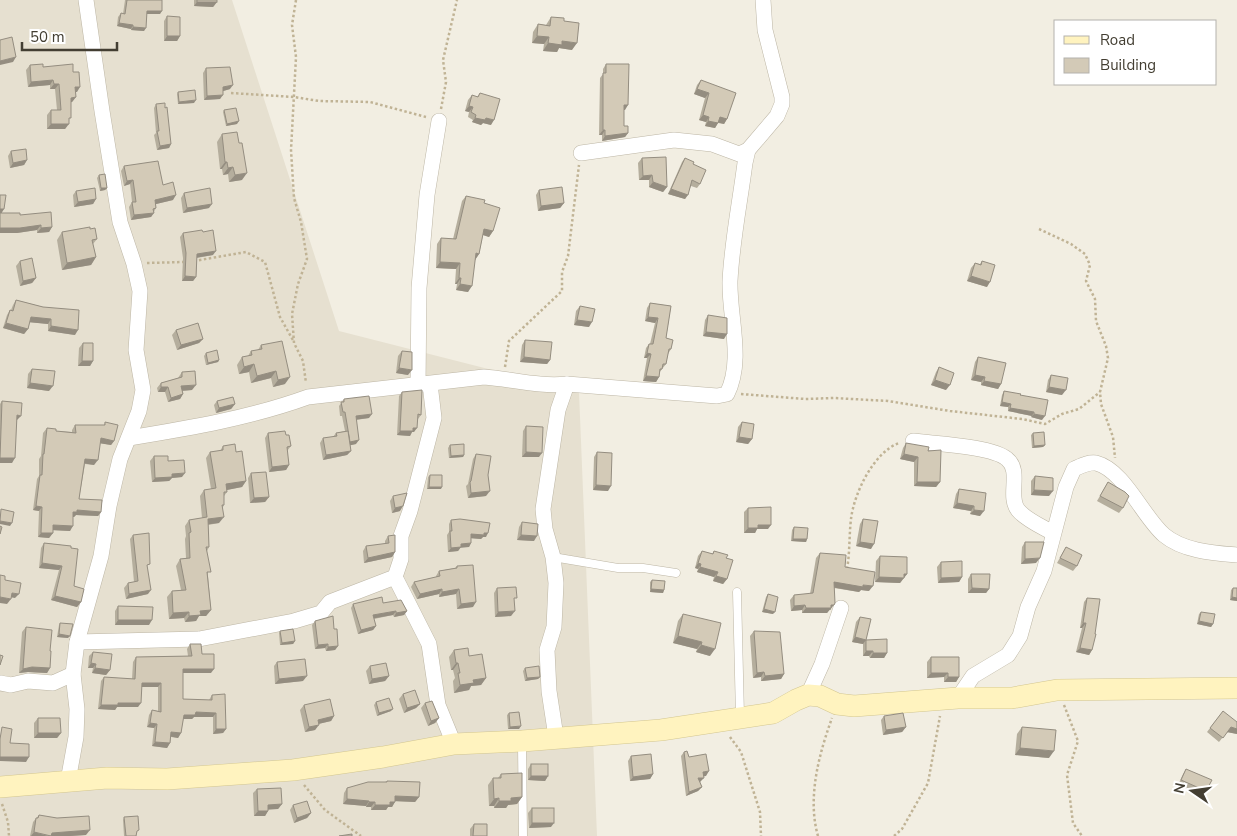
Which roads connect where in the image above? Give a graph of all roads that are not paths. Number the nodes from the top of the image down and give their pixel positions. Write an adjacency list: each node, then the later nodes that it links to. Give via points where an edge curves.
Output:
1 (86, 0): 8 (street, via 120,222 140,291 136,350 143,390)
2 (763, 0): 4 (street, via 765,30 782,104 767,130)
3 (439, 121): 6 (street, via 427,195 419,288)
4 (748, 150): 5 (street, via 739,154 712,144 674,140); 7 (street, via 730,283 735,362 734,377 727,394 717,396)
5 (581, 153)
6 (424, 384): 7 (street, via 484,377 551,386); 8 (street, via 308,397 211,425); 14 (street, via 434,418 401,536 401,559)
7 (567, 384): 12 (street, via 558,410 543,509)
8 (129, 438): 17 (street, via 120,459 102,556)
9 (913, 441): 10 (street, via 981,449 1007,458 1014,472 1017,509)
10 (1054, 534): 11 (street, via 1074,469 1096,463 1123,483 1165,536 1186,547); 22 (street, via 1020,636 1008,654 972,676)
11 (1237, 555)
12 (553, 557): 13 (lane, via 618,568); 24 (street, via 556,583 554,627 547,650)
13 (676, 573)
14 (395, 577): 17 (street, via 330,602 321,613 294,621 199,639); 26 (street, via 429,644 438,705)
15 (737, 592): 23 (lane)
16 (840, 608): 21 (street, via 822,664)
17 (77, 642): 18 (street)
18 (74, 674): 19 (street, via 53,683); 27 (street, via 78,709)
19 (0, 683)
20 (1237, 688): 22 (street, via 1057,690 1012,698)
21 (808, 694): 22 (street, via 836,704 854,706); 23 (street, via 773,713)
22 (951, 699)
23 (740, 718): 24 (street, via 661,730)
24 (556, 737): 25 (street)
25 (522, 741): 26 (street); 29 (lane)
26 (454, 744): 27 (street, via 293,770 167,779)
27 (68, 781): 28 (street)
28 (0, 787)
29 (523, 836)

